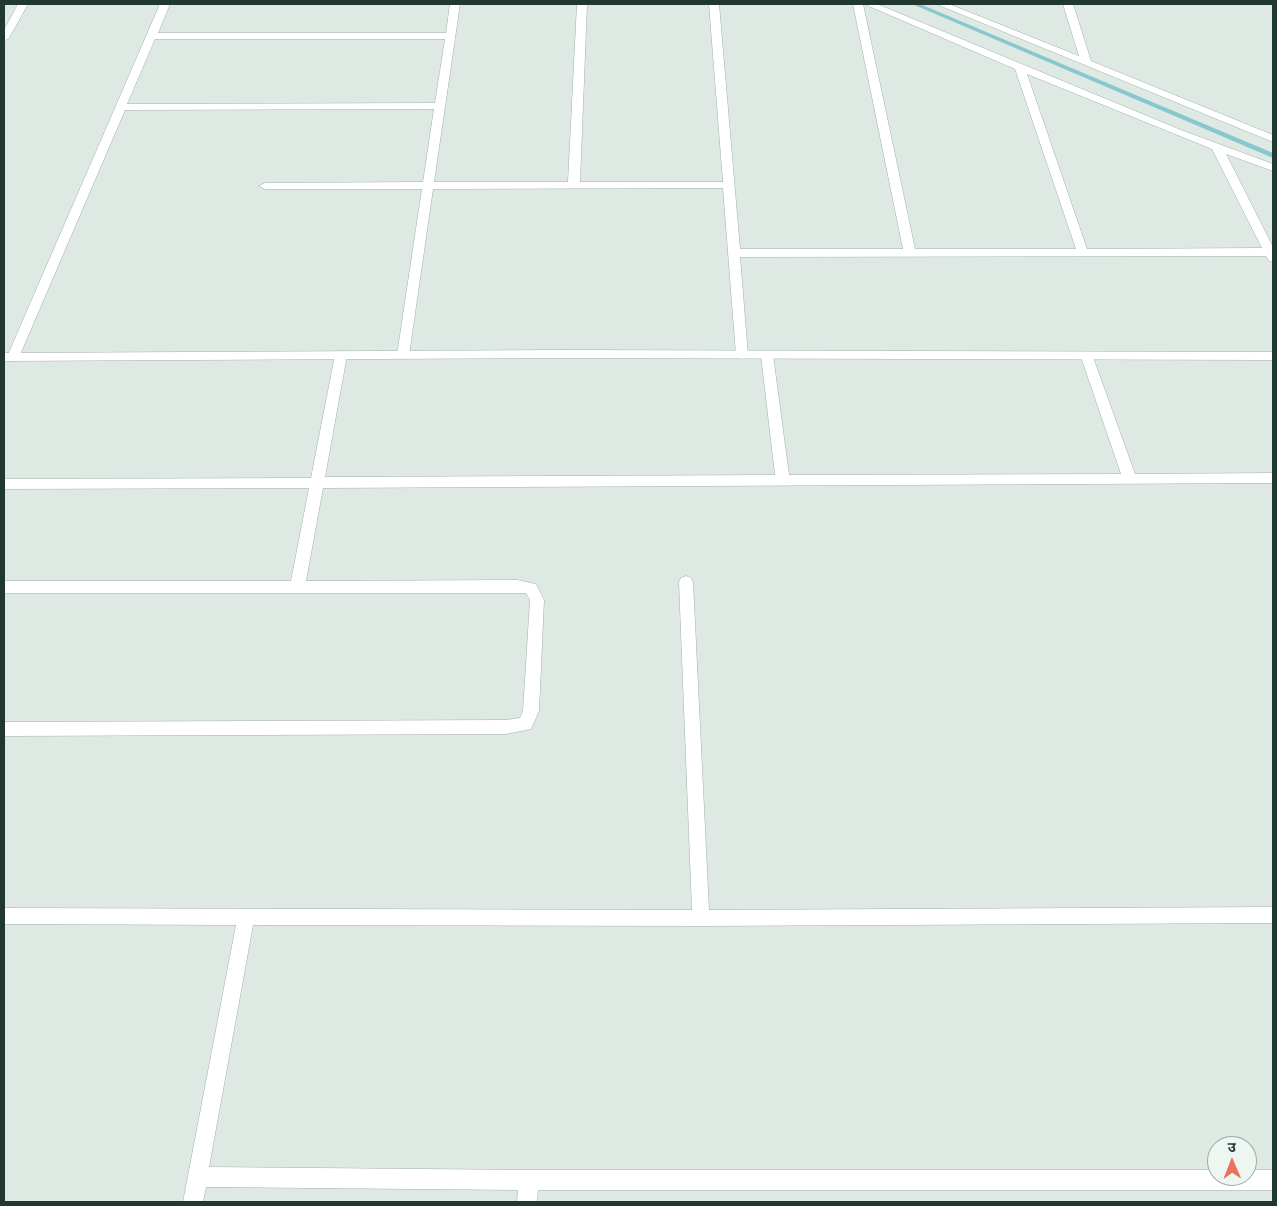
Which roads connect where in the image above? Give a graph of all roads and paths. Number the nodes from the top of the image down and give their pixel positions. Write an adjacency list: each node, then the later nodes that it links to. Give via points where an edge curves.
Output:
1 (23, 4): 12 (street)
2 (164, 4): 10 (street)
3 (456, 4): 11 (street)
4 (582, 4): 20 (street)
5 (714, 4): 21 (street)
6 (858, 4): 25 (street)
7 (869, 4): 14 (street)
8 (941, 4): 13 (street)
9 (1068, 4): 13 (street)
10 (150, 36): 11 (street); 16 (street)
11 (451, 36): 15 (street)
12 (4, 38)
13 (1086, 63): 17 (street)
14 (1020, 67): 18 (street); 26 (street)
15 (440, 106): 16 (street); 23 (street)
16 (120, 107): 33 (street)
17 (1273, 139)
18 (1216, 146): 19 (street); 27 (street)
19 (1273, 168)
20 (574, 185): 21 (street); 23 (street)
21 (728, 185): 24 (street)
22 (265, 186): 23 (street)
23 (428, 186): 29 (street)
24 (734, 253): 25 (street); 30 (street)
25 (910, 253): 26 (street)
26 (1083, 253): 27 (street)
27 (1272, 255)
28 (341, 355): 29 (street); 33 (street); 38 (street)
29 (403, 355): 30 (street)
30 (742, 355): 31 (street)
31 (767, 356): 34 (street); 37 (street)
32 (1273, 356): 34 (street)
33 (8, 357)
34 (1087, 357): 36 (street)
35 (1273, 478): 36 (street)
36 (1130, 479): 37 (street)
37 (783, 480): 38 (street)
38 (316, 483): 39 (street); 41 (street)
39 (4, 484)
40 (686, 582): 47 (street)
41 (297, 586): 42 (street); 43 (street, via 531,588 537,600 531,710 525,724 506,727)
42 (4, 587)
43 (4, 728)
44 (1273, 915): 47 (street)
45 (4, 916): 46 (street)
46 (246, 917): 47 (street); 48 (street)
47 (701, 918)
48 (197, 1177): 49 (street); 51 (street)
49 (528, 1180): 50 (street); 52 (street)
50 (1273, 1180)
51 (193, 1202)
52 (528, 1202)

